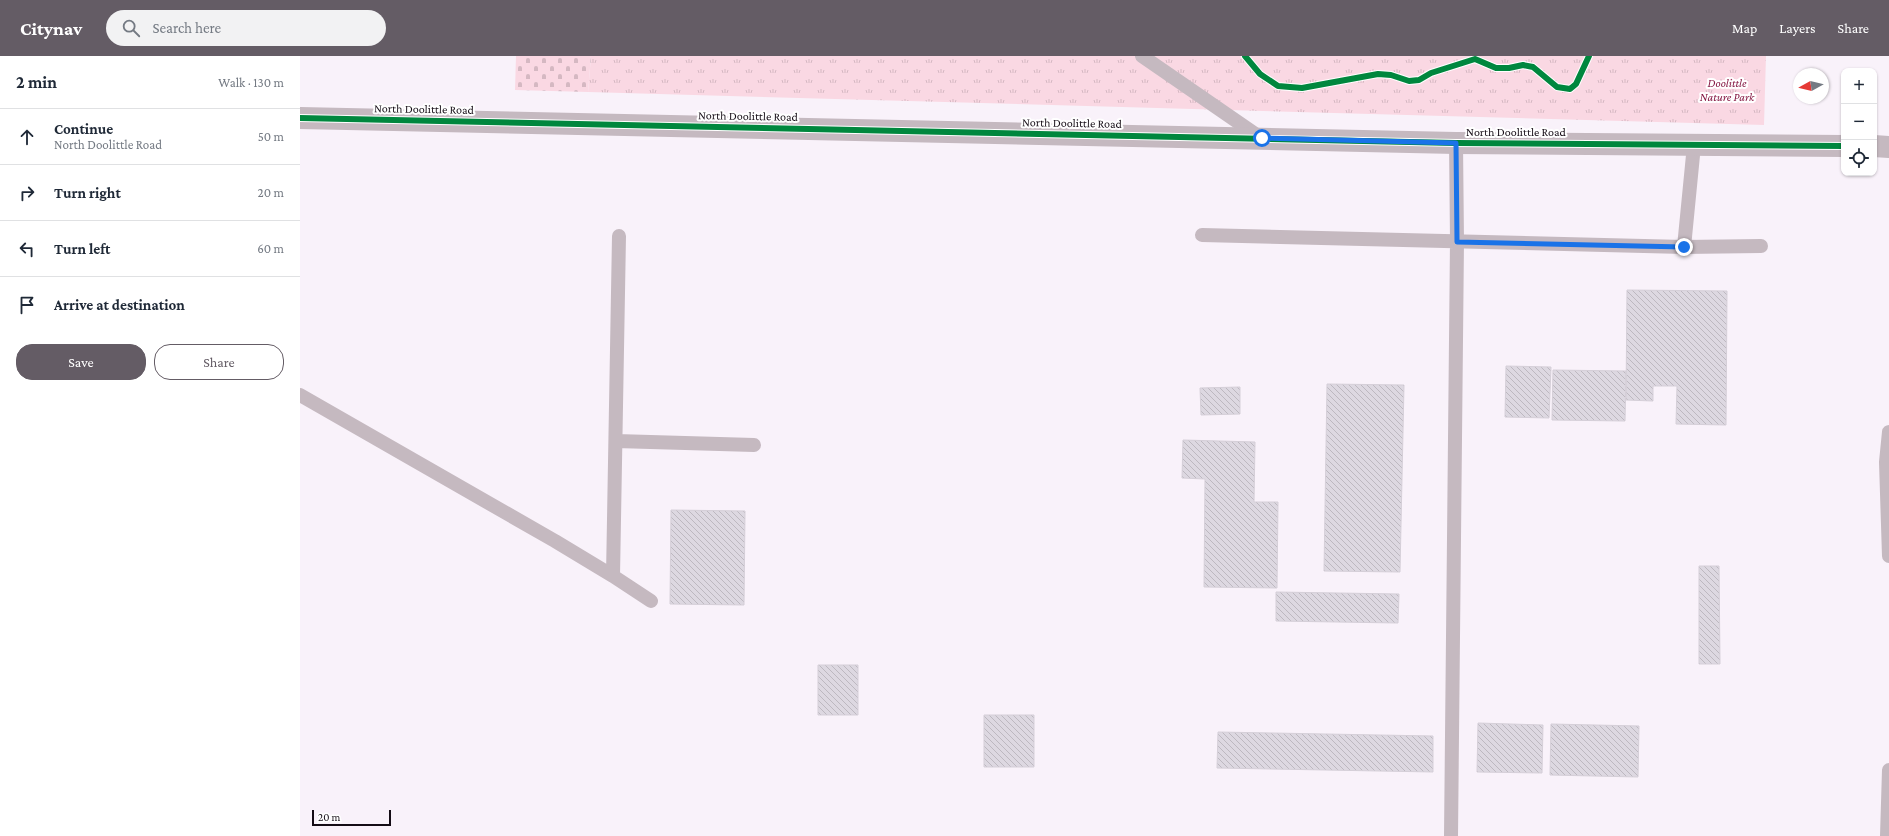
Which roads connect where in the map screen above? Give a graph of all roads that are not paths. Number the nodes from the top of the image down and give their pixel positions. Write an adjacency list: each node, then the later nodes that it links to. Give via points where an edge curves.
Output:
1 (1142, 56): 3 (lane)
2 (300, 118): 3 (street, North Doolittle Road)
3 (1262, 138): 4 (street, North Doolittle Road)
4 (1456, 143): 5 (street, North Doolittle Road); 11 (lane)
5 (1694, 145): 6 (street, North Doolittle Road); 13 (lane)
6 (1841, 146)
7 (1877, 146): 8 (street)
8 (1889, 147)
9 (1202, 235): 11 (lane)
10 (619, 236): 16 (lane)
11 (1457, 242): 13 (lane); 22 (lane)
12 (1761, 246): 13 (lane)
13 (1684, 247)
14 (300, 395): 19 (lane)
15 (1889, 432): 18 (lane, via 1886,462)
16 (616, 441): 17 (lane); 19 (lane)
17 (754, 445)
18 (1889, 556)
19 (613, 576): 20 (lane)
20 (651, 601)
21 (1889, 770): 23 (lane)
22 (1451, 836)
23 (1887, 836)

